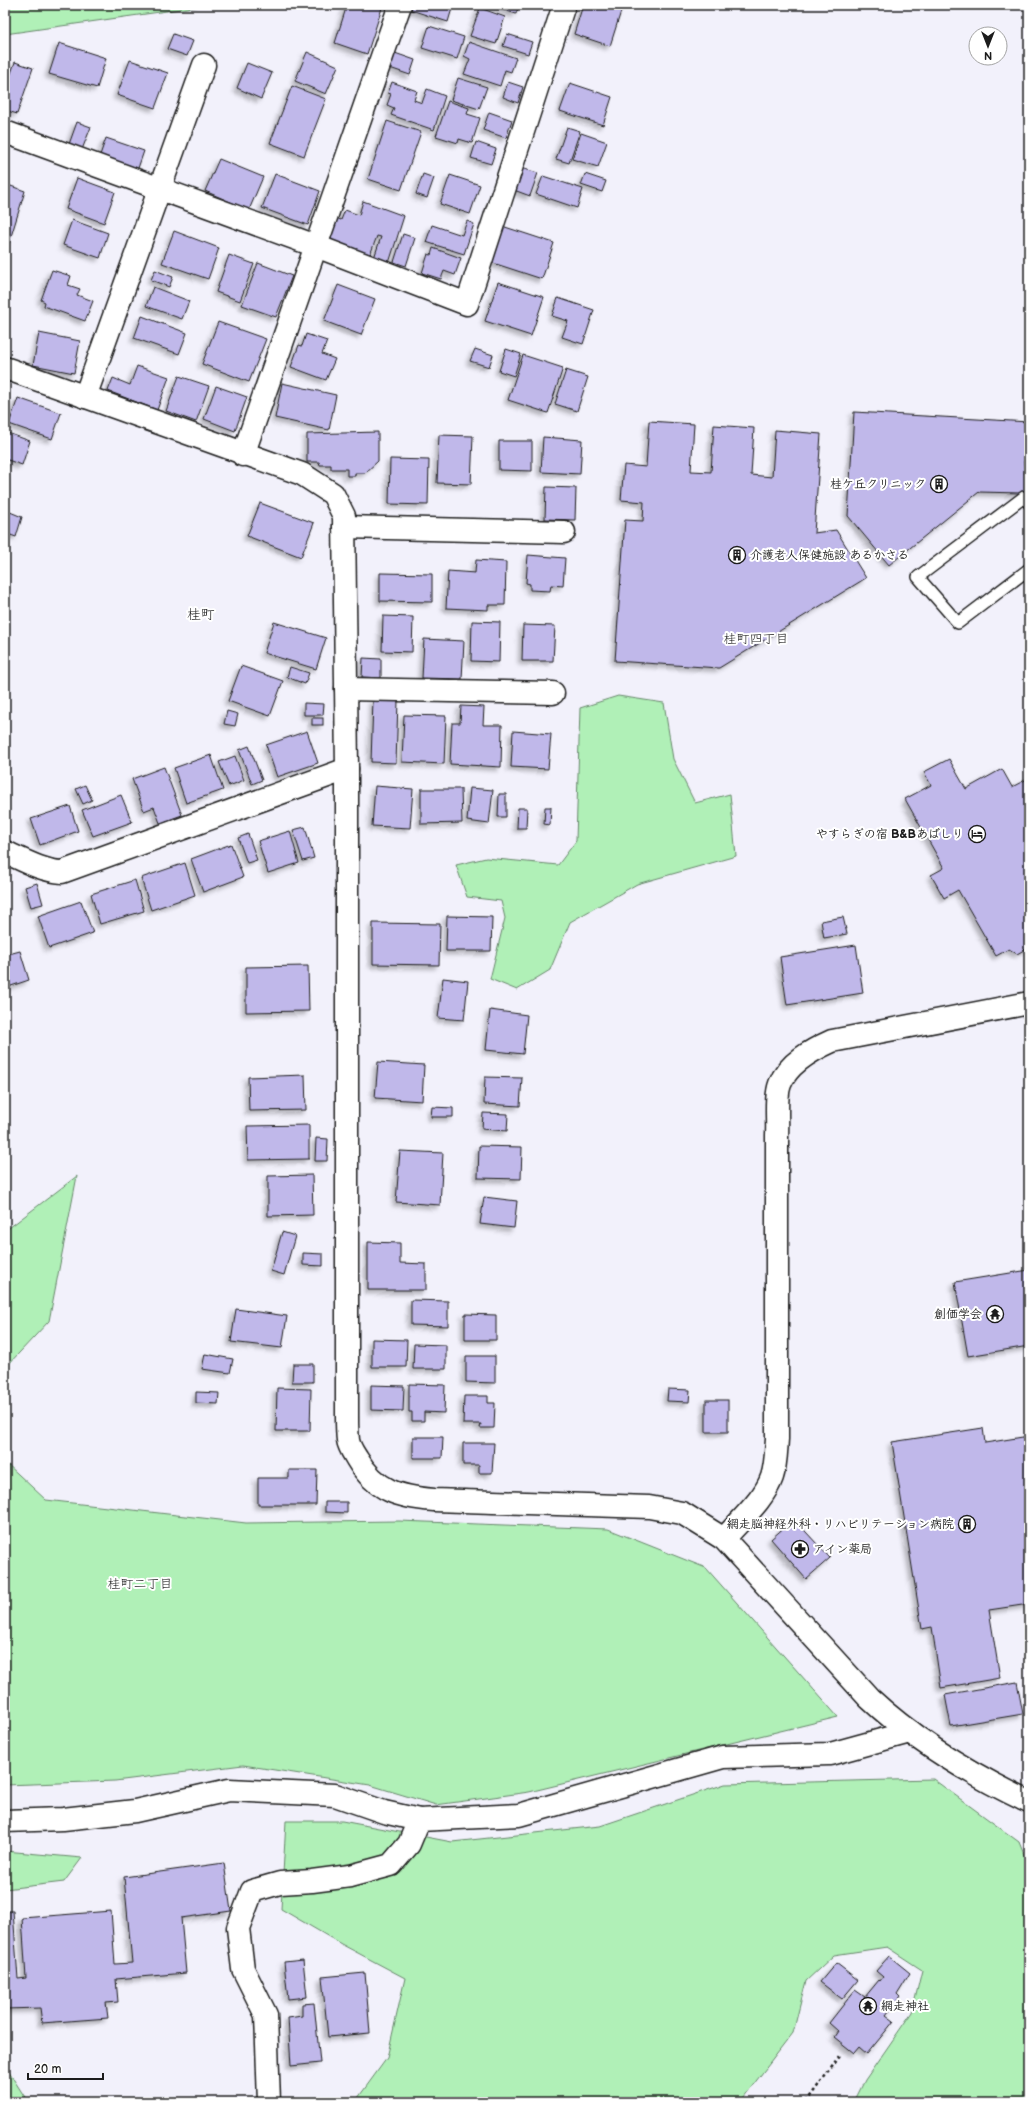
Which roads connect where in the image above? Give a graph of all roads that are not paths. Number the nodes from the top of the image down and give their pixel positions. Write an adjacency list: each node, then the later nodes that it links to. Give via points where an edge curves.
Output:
1 (400, 5): 6 (street)
2 (564, 5): 6 (street, via 466,304)
3 (204, 65): 5 (street)
4 (5, 132): 5 (street)
5 (161, 189): 6 (street); 8 (street)
6 (316, 246): 9 (street)
7 (5, 368): 8 (street)
8 (85, 397): 9 (street)
9 (242, 454): 11 (street, via 302,474 333,494 344,516)
10 (1029, 503): 13 (lane, via 1024,497 918,577 958,623)
11 (344, 527): 12 (street); 14 (street)
12 (564, 532)
13 (1029, 569)
14 (346, 689): 15 (street); 16 (street)
15 (553, 693)
16 (347, 769): 17 (street, via 62,872 36,866); 19 (street, via 347,1416 348,1441 354,1454 369,1478 382,1488 408,1498 660,1508 682,1513)
17 (5, 852)
18 (1029, 1003): 19 (street, via 832,1041 810,1051 796,1062 780,1084 778,1439 775,1465 772,1478 759,1499)
19 (724, 1539): 20 (street, via 869,1698)
20 (910, 1732): 21 (street, via 991,1784); 22 (street, via 830,1754 723,1757 519,1814)
21 (1029, 1802)
22 (419, 1820): 23 (street, via 384,1812 336,1795 229,1790 135,1811 64,1819); 24 (street, via 409,1844 391,1865 350,1876 280,1883 252,1891 238,1928 243,1969 266,2015)
23 (5, 1821)
24 (268, 2102)

